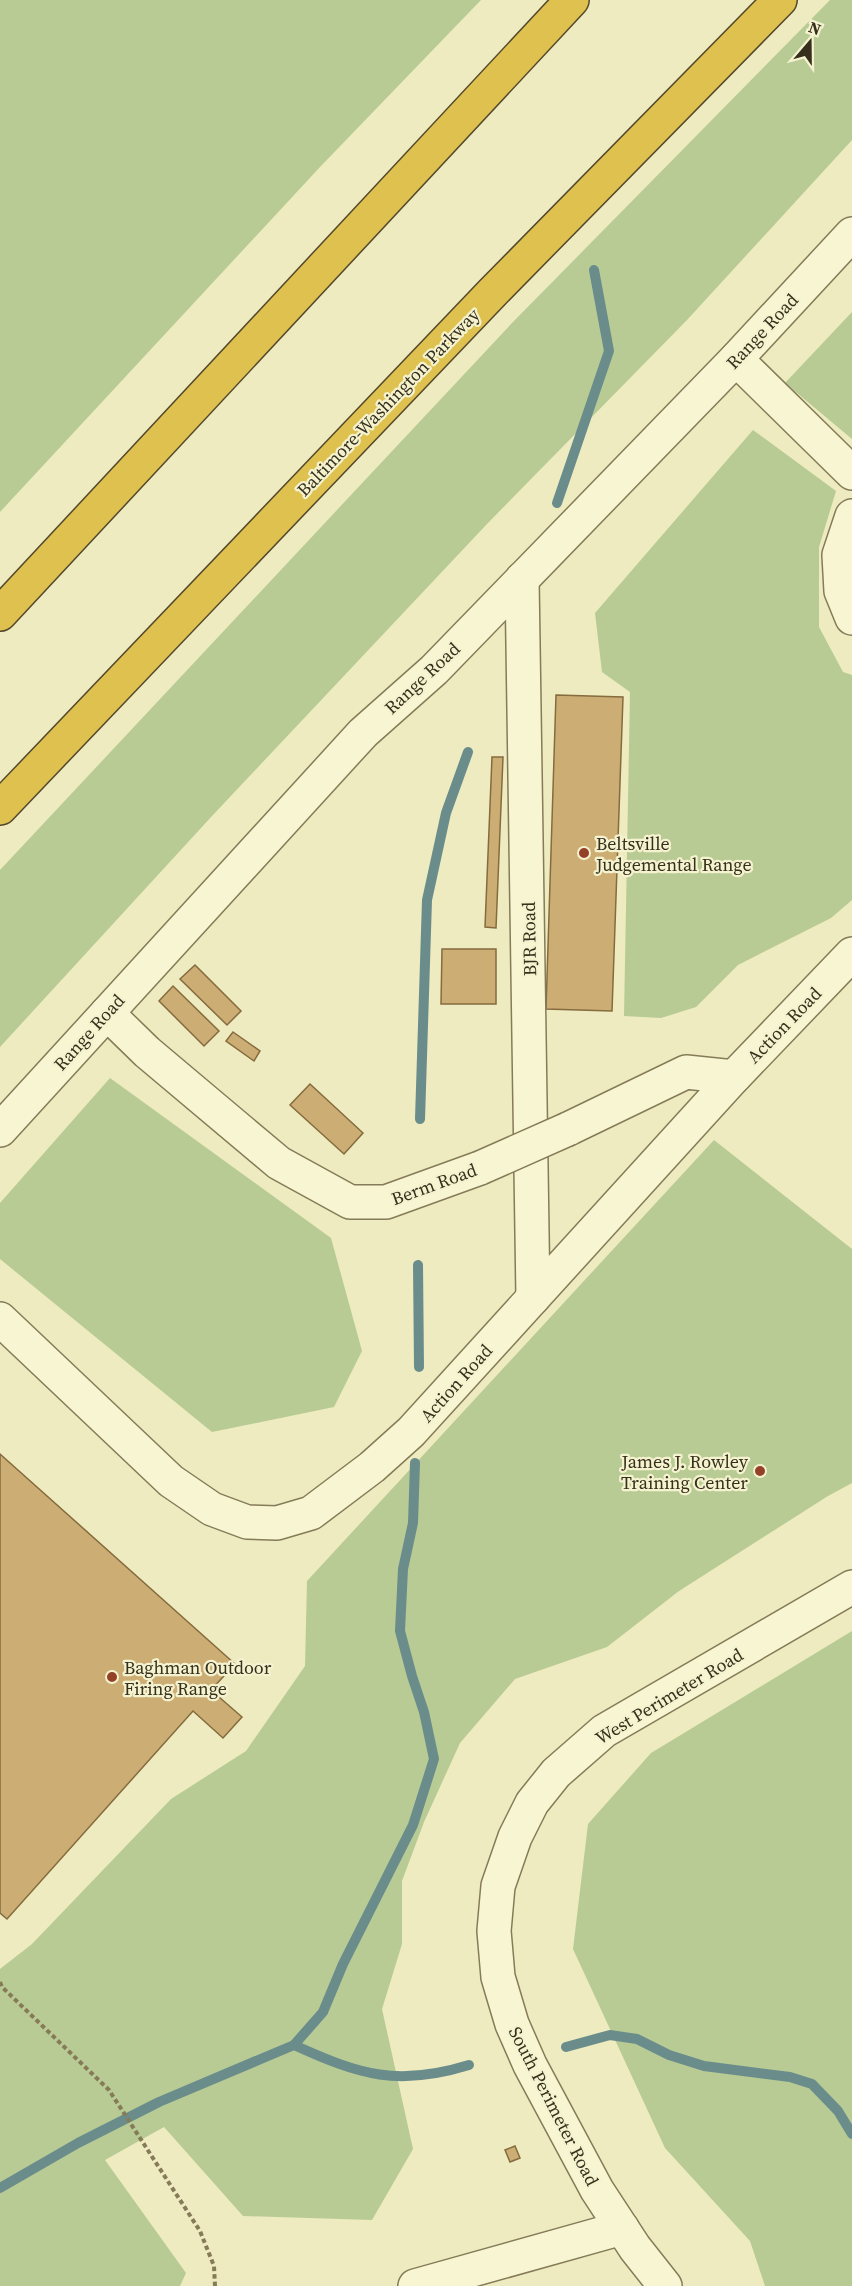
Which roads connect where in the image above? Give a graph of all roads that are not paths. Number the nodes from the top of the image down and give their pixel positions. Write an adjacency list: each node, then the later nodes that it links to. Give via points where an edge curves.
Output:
1 (573, 0): 8 (highway)
2 (780, 0): 10 (highway, Baltimore-Washington Parkway, via 492,293)
3 (852, 234): 4 (lane, Range Road)
4 (736, 359): 5 (lane); 7 (lane, Range Road)
5 (852, 473)
6 (852, 516): 9 (lane, via 839,555 841,591)
7 (522, 579): 12 (lane, Range Road, via 434,670 363,733); 15 (lane, BJR Road)
8 (0, 614)
9 (852, 618)
10 (0, 808)
11 (852, 954): 13 (lane, Action Road)
12 (107, 1013): 13 (lane, Berm Road, bridge, via 147,1052 279,1163 350,1202 386,1202 480,1168 686,1072); 14 (lane, Range Road)
13 (734, 1077): 15 (lane, Action Road)
14 (0, 1130)
15 (533, 1298): 16 (lane, Action Road, via 411,1432 372,1467 311,1513 278,1523 247,1522 212,1509 171,1481)
16 (0, 1319)
17 (852, 1587): 18 (lane, West Perimeter Road, via 604,1731 556,1773 532,1803)
18 (515, 1837): 19 (lane, South Perimeter Road, via 498,1886 494,1931 498,1977 512,2024 530,2064 597,2190)
19 (622, 2228): 20 (lane); 21 (lane, South Perimeter Road)
20 (415, 2286)
21 (665, 2286)

